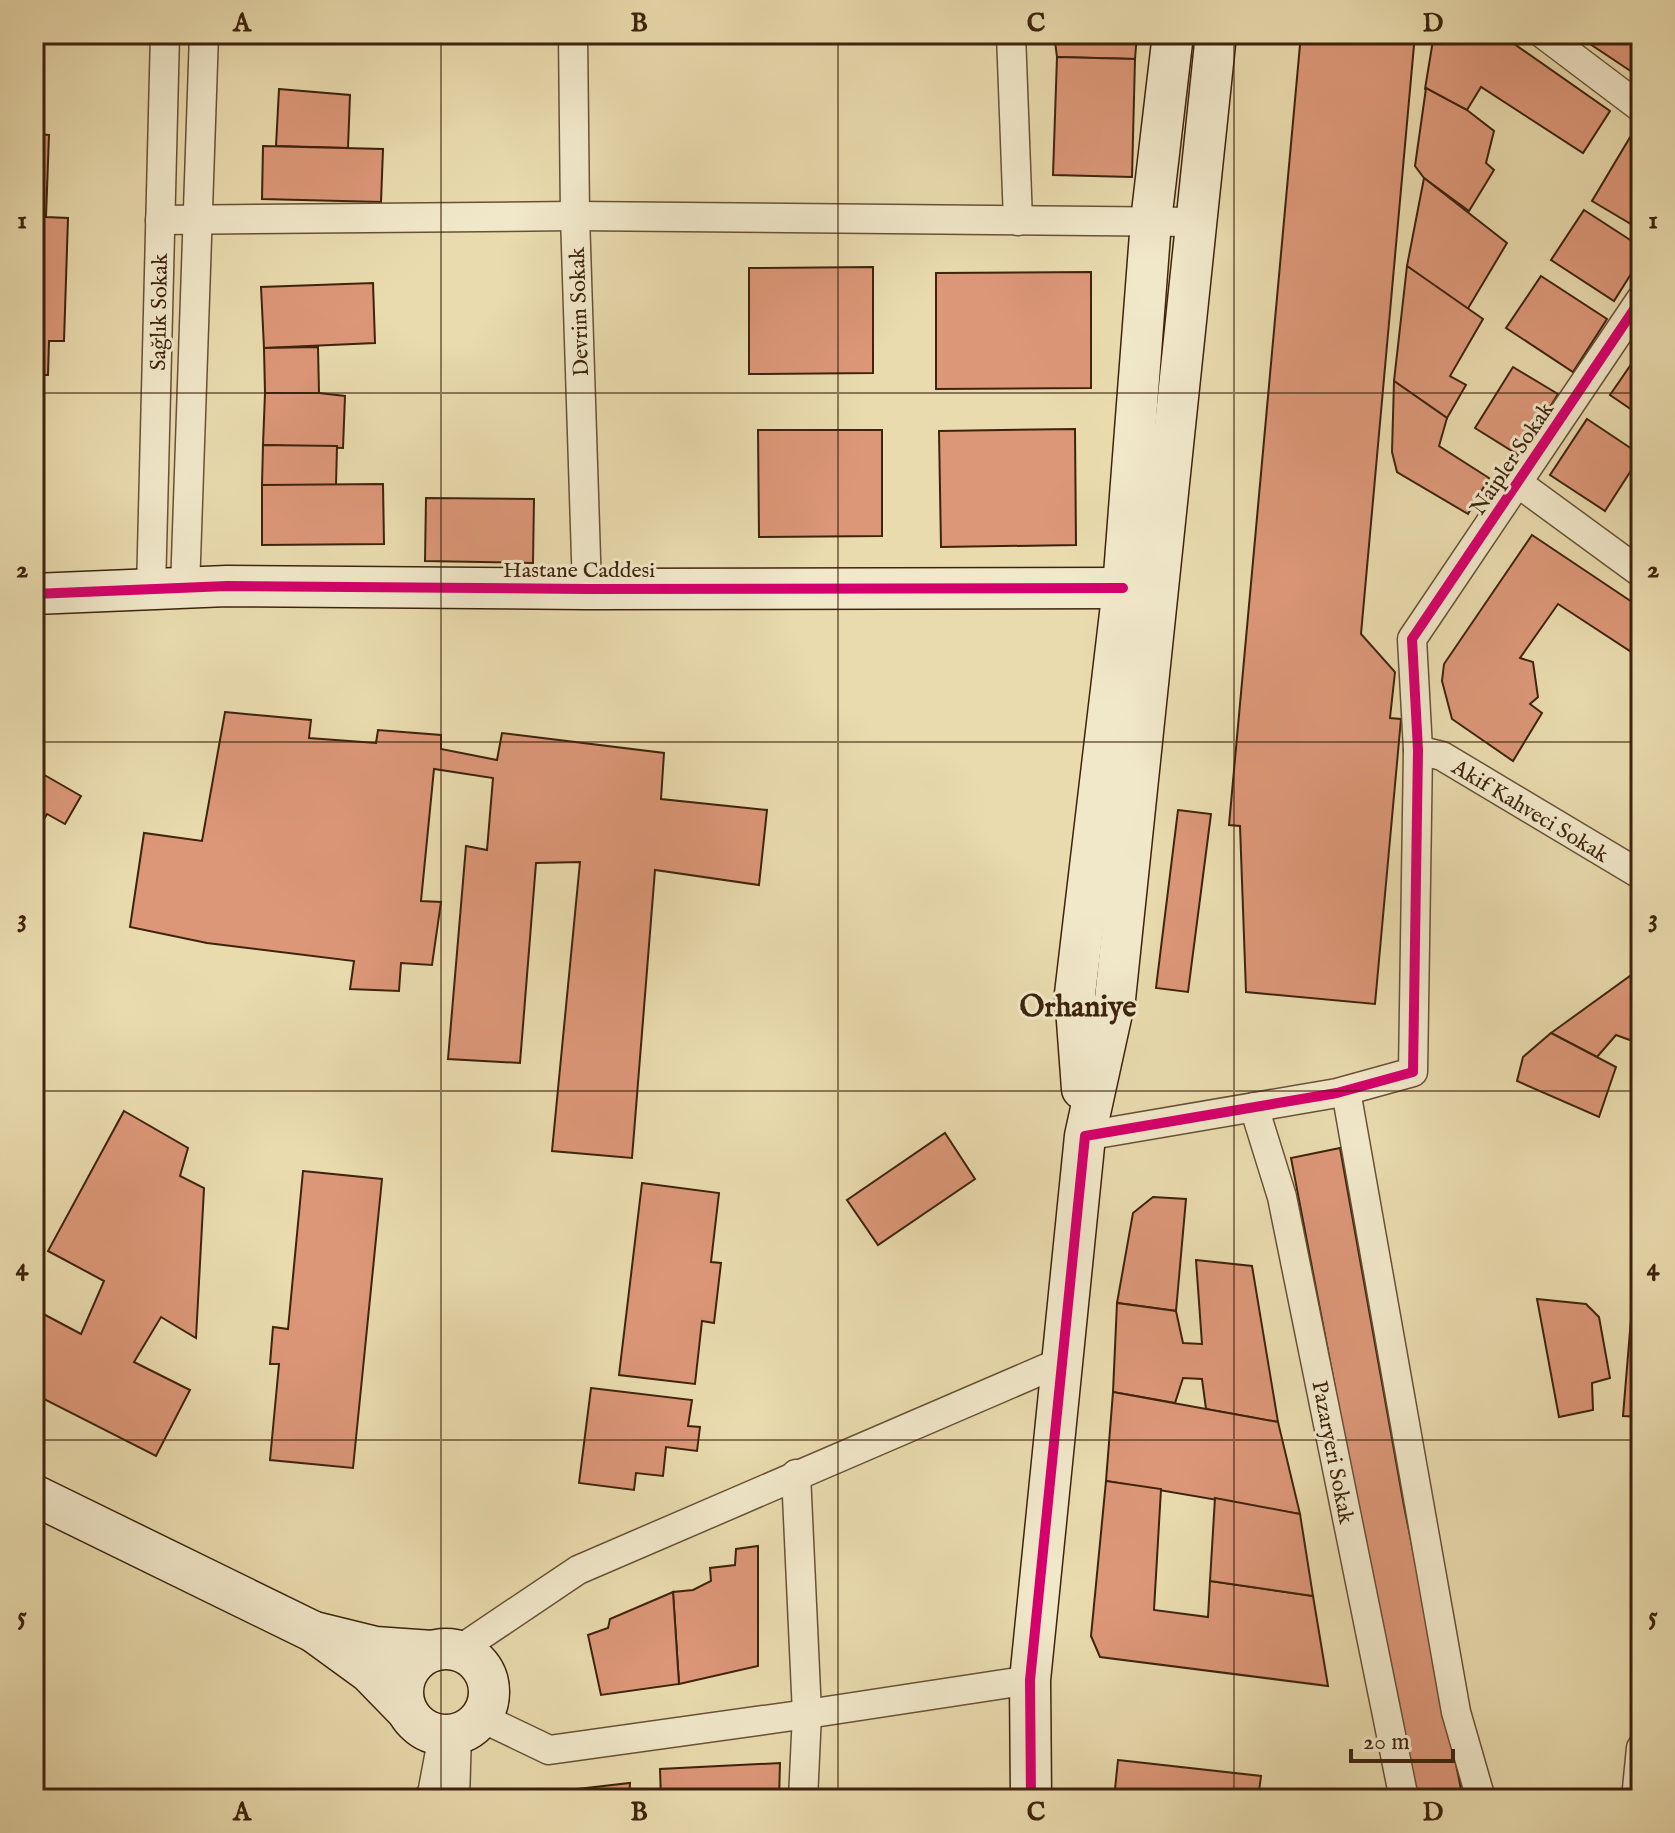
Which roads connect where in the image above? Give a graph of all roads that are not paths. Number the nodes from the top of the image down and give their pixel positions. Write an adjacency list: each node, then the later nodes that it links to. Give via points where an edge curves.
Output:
1 (165, 34): 10 (street, Sağlık Sokak)
2 (204, 34): 11 (street, Sağlık Sokak)
3 (573, 34): 9 (street, Devrim Sokak)
4 (1011, 34): 12 (street)
5 (1173, 34): 13 (street)
6 (1216, 34): 14 (street)
7 (1543, 34): 8 (street)
8 (1641, 108)
9 (575, 216): 11 (street); 12 (street); 19 (street, Devrim Sokak)
10 (160, 220): 11 (street); 20 (street, Sağlık Sokak)
11 (196, 220): 20 (street, Sağlık Sokak)
12 (1018, 221): 13 (street)
13 (1151, 221): 14 (street); 18 (street)
14 (1196, 222): 26 (street, via 1115,999)
15 (1641, 299): 16 (street, Naipler Sokak)
16 (1518, 483): 17 (street); 22 (street, Naipler Sokak, via 1412,639)
17 (1641, 573)
18 (1123, 588): 19 (street, Hastane Caddesi); 26 (street, via 1075,994)
19 (587, 589): 20 (street, Hastane Caddesi)
20 (168, 590): 21 (street, Hastane Caddesi)
21 (34, 594)
22 (1418, 750): 23 (street, Akif Kahveci Sokak, via 1442,756); 24 (street, via 1413,1072)
23 (1641, 875)
24 (1346, 1091): 25 (street); 42 (street, via 1456,1712)
25 (1254, 1107): 26 (street); 41 (street, Pazaryeri Sokak, via 1282,1197)
26 (1085, 1136): 27 (street)
27 (1063, 1361): 28 (street); 32 (street)
28 (796, 1474): 31 (street, via 578,1570); 34 (street)
29 (34, 1495): 30 (street)
30 (314, 1632): 31 (street, via 375,1647); 33 (street, via 369,1672)
31 (446, 1651): 33 (street, via 419,1658 409,1669 403,1682); 35 (street, via 471,1657 487,1678 487,1706)
32 (1030, 1680): 34 (street); 40 (street)
33 (407, 1711): 35 (street, via 428,1731)
34 (807, 1714): 35 (street, via 549,1750); 39 (street)
35 (460, 1728): 37 (street); 38 (street)
36 (1641, 1748): 43 (street)
37 (427, 1799)
38 (455, 1799)
39 (803, 1799)
40 (1031, 1799)
41 (1404, 1799)
42 (1481, 1799)
43 (1636, 1799)

